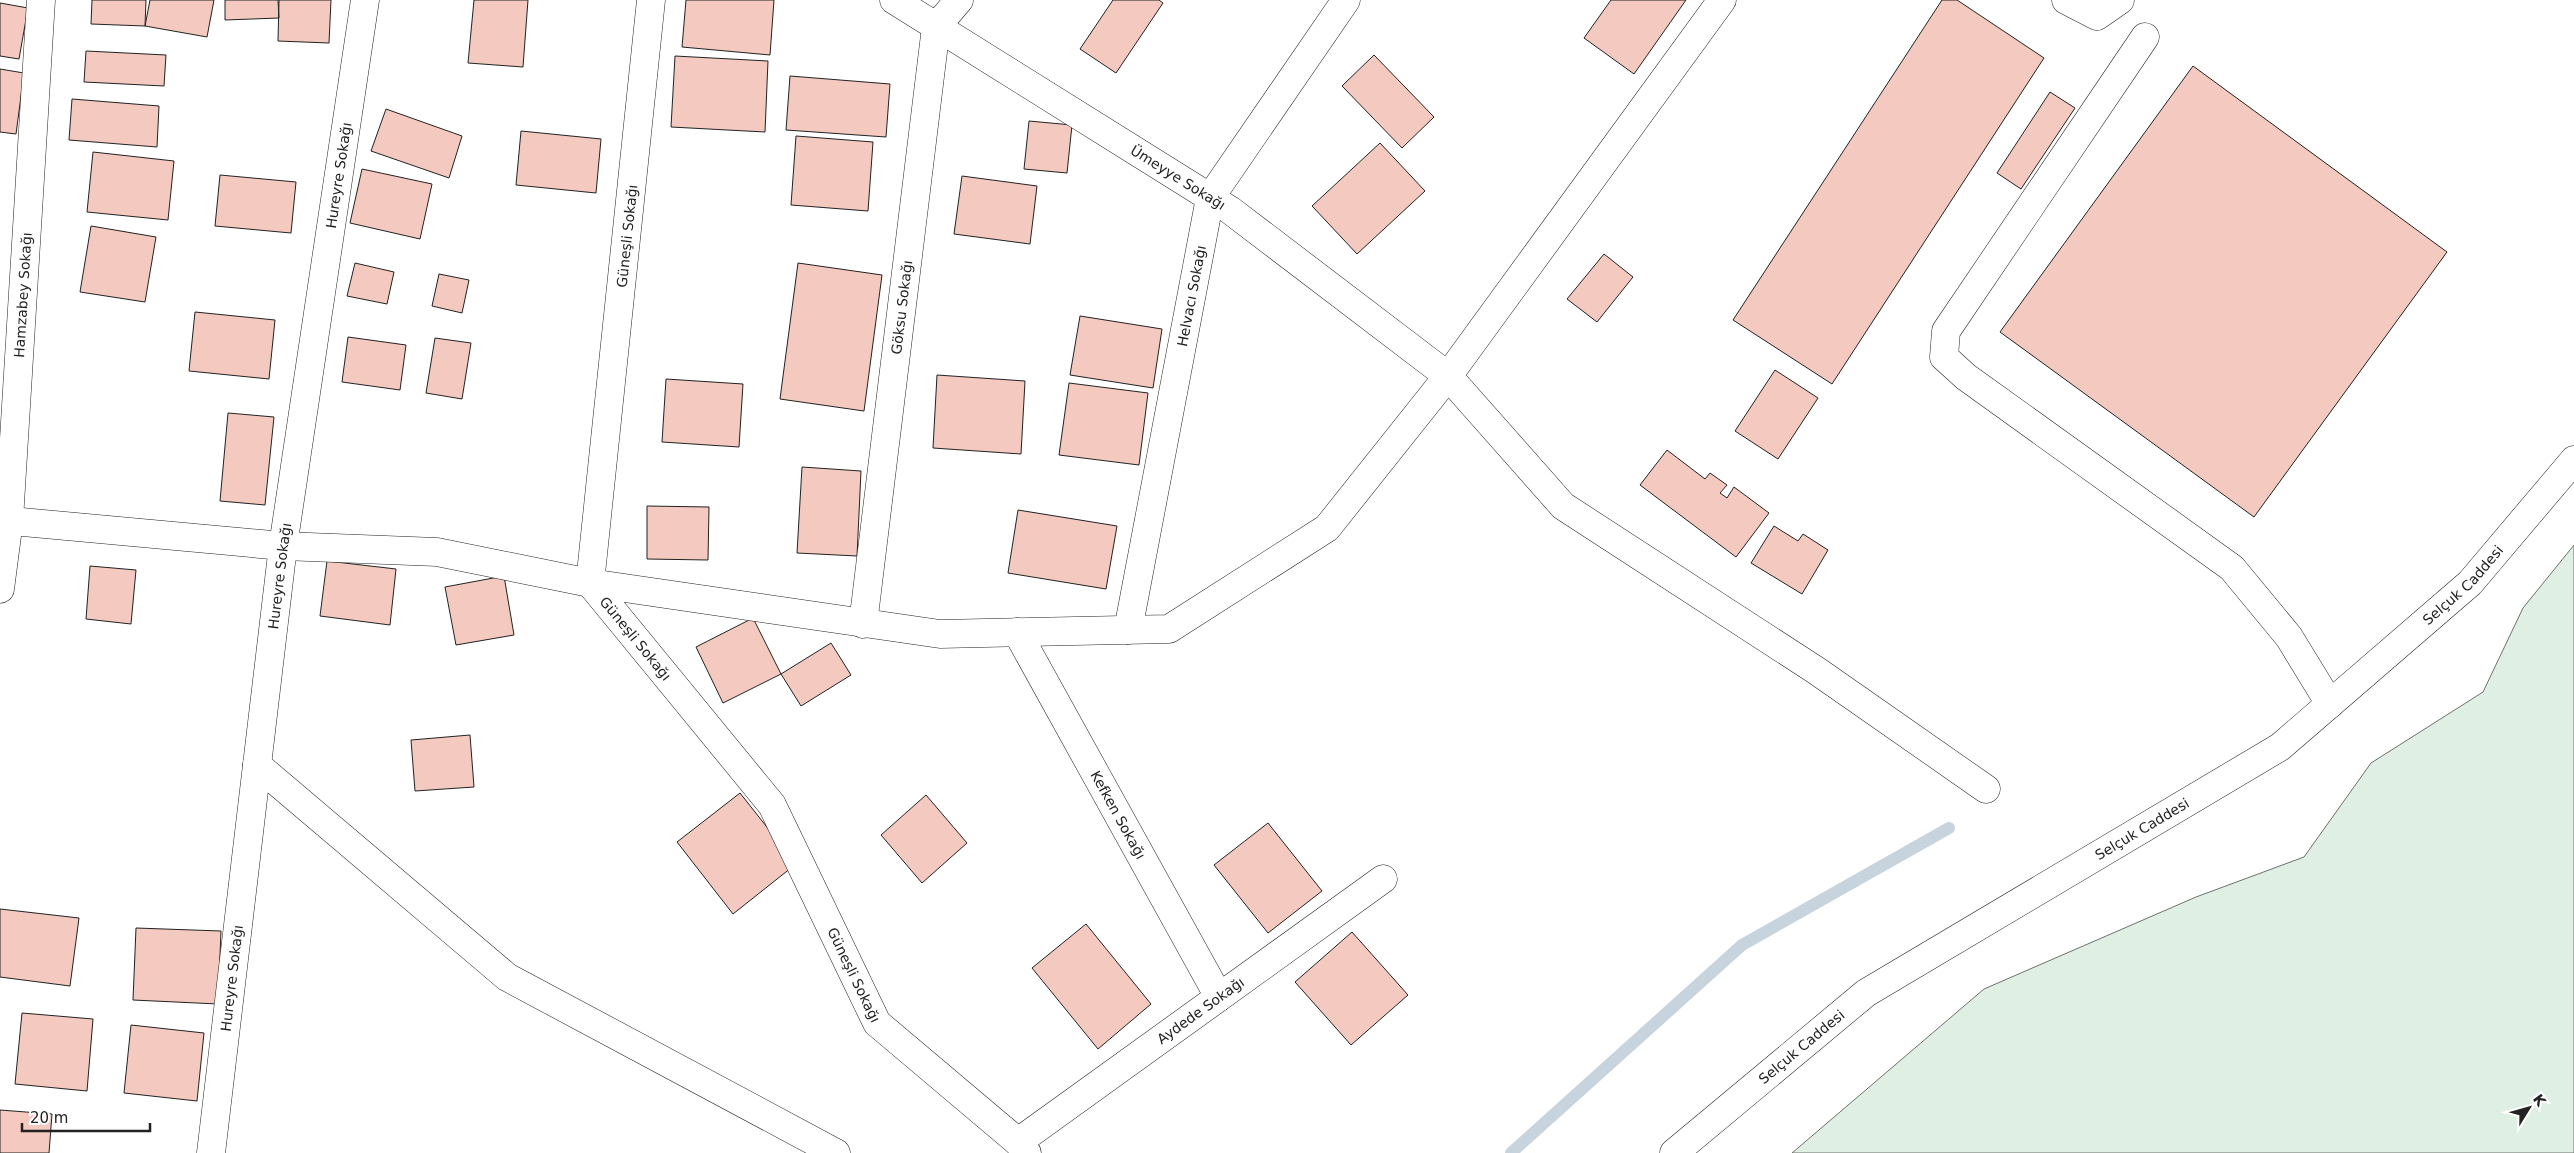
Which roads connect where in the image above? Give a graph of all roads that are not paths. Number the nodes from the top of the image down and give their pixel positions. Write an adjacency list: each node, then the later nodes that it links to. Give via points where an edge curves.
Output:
1 (41, 0): 15 (street, Hamzabey Sokağı)
2 (365, 0): 16 (street, Hureyre Sokağı)
3 (894, 0): 10 (street, Ümeyye Sokağı)
4 (959, 0): 10 (street)
5 (1346, 0): 12 (street, Helvacı Sokağı)
6 (1722, 0): 13 (street)
7 (2066, 0): 8 (street, via 2097,16)
8 (2120, 0)
9 (648, 1): 17 (street, Güneşli Sokağı)
10 (936, 27): 12 (street, Ümeyye Sokağı); 19 (street, Göksu Sokağı)
11 (2146, 37): 22 (street, via 1946,332 1944,358 2232,568 2289,637)
12 (1210, 198): 13 (street, Ümeyye Sokağı); 20 (street, Helvacı Sokağı)
13 (1448, 376): 20 (street, via 1327,528 1169,629); 24 (street, Ümeyye Sokağı, via 1563,506 1817,670)
14 (2574, 460): 22 (street, Selçuk Caddesi, via 2470,582)
15 (5, 520): 16 (street); 18 (street, Hamzabey Sokağı)
16 (283, 546): 17 (street, via 437,552); 23 (street, Hureyre Sokağı)
17 (590, 583): 19 (street); 27 (street, Güneşli Sokağı, via 772,805 878,1022)
18 (0, 589)
19 (863, 624): 21 (street, via 940,634)
20 (1128, 630): 21 (street)
21 (1017, 632): 26 (street, Kefken Sokağı)
22 (2330, 704): 30 (street, Selçuk Caddesi, via 2280,747 1866,993)
23 (257, 765): 28 (street, Hureyre Sokağı); 29 (street, via 507,977)
24 (1986, 789)
25 (1383, 879): 26 (street, Aydede Sokağı)
26 (1219, 997): 27 (street, Aydede Sokağı)
27 (1022, 1147)
28 (211, 1153)
29 (836, 1153)
30 (1674, 1153)

